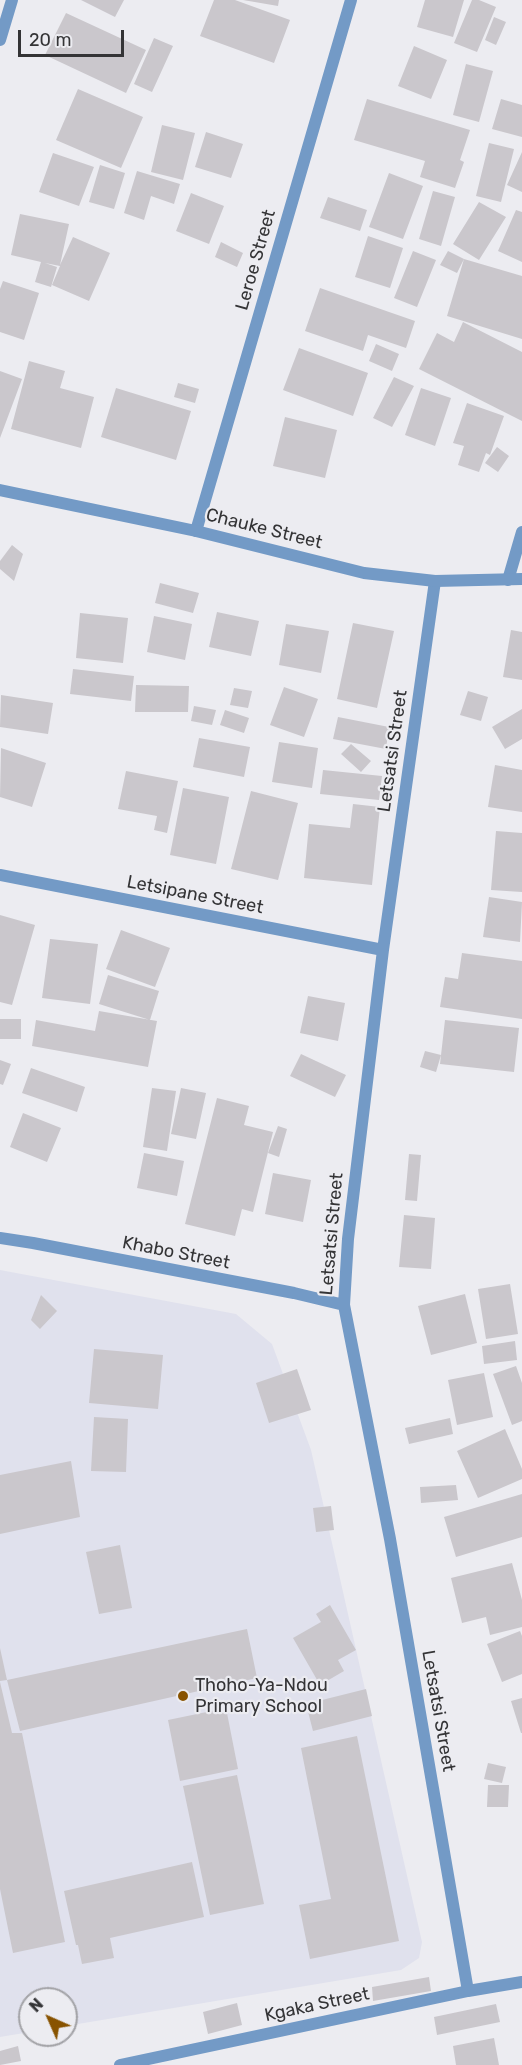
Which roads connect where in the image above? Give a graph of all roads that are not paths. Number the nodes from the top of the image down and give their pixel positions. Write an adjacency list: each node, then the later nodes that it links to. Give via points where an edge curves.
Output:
1 (12, 0): 3 (street)
2 (351, 0): 5 (street, Leroe Street)
3 (0, 40)
4 (0, 490): 5 (street, Chauke Street)
5 (196, 531): 9 (street, Chauke Street, via 364,573)
6 (522, 532): 8 (street)
7 (522, 579): 8 (street, Chauke Street)
8 (508, 580): 9 (street, Chauke Street)
9 (435, 581): 11 (street, Letsatsi Street)
10 (0, 875): 11 (street, Letsipane Street)
11 (383, 950): 13 (street, Letsatsi Street, via 348,1239)
12 (0, 1238): 13 (street, Khabo Street)
13 (344, 1305): 15 (street, Letsatsi Street, via 390,1539)
14 (522, 1982): 15 (street, Kgaka Street)
15 (468, 1991): 16 (street, Kgaka Street)
16 (120, 2065)

